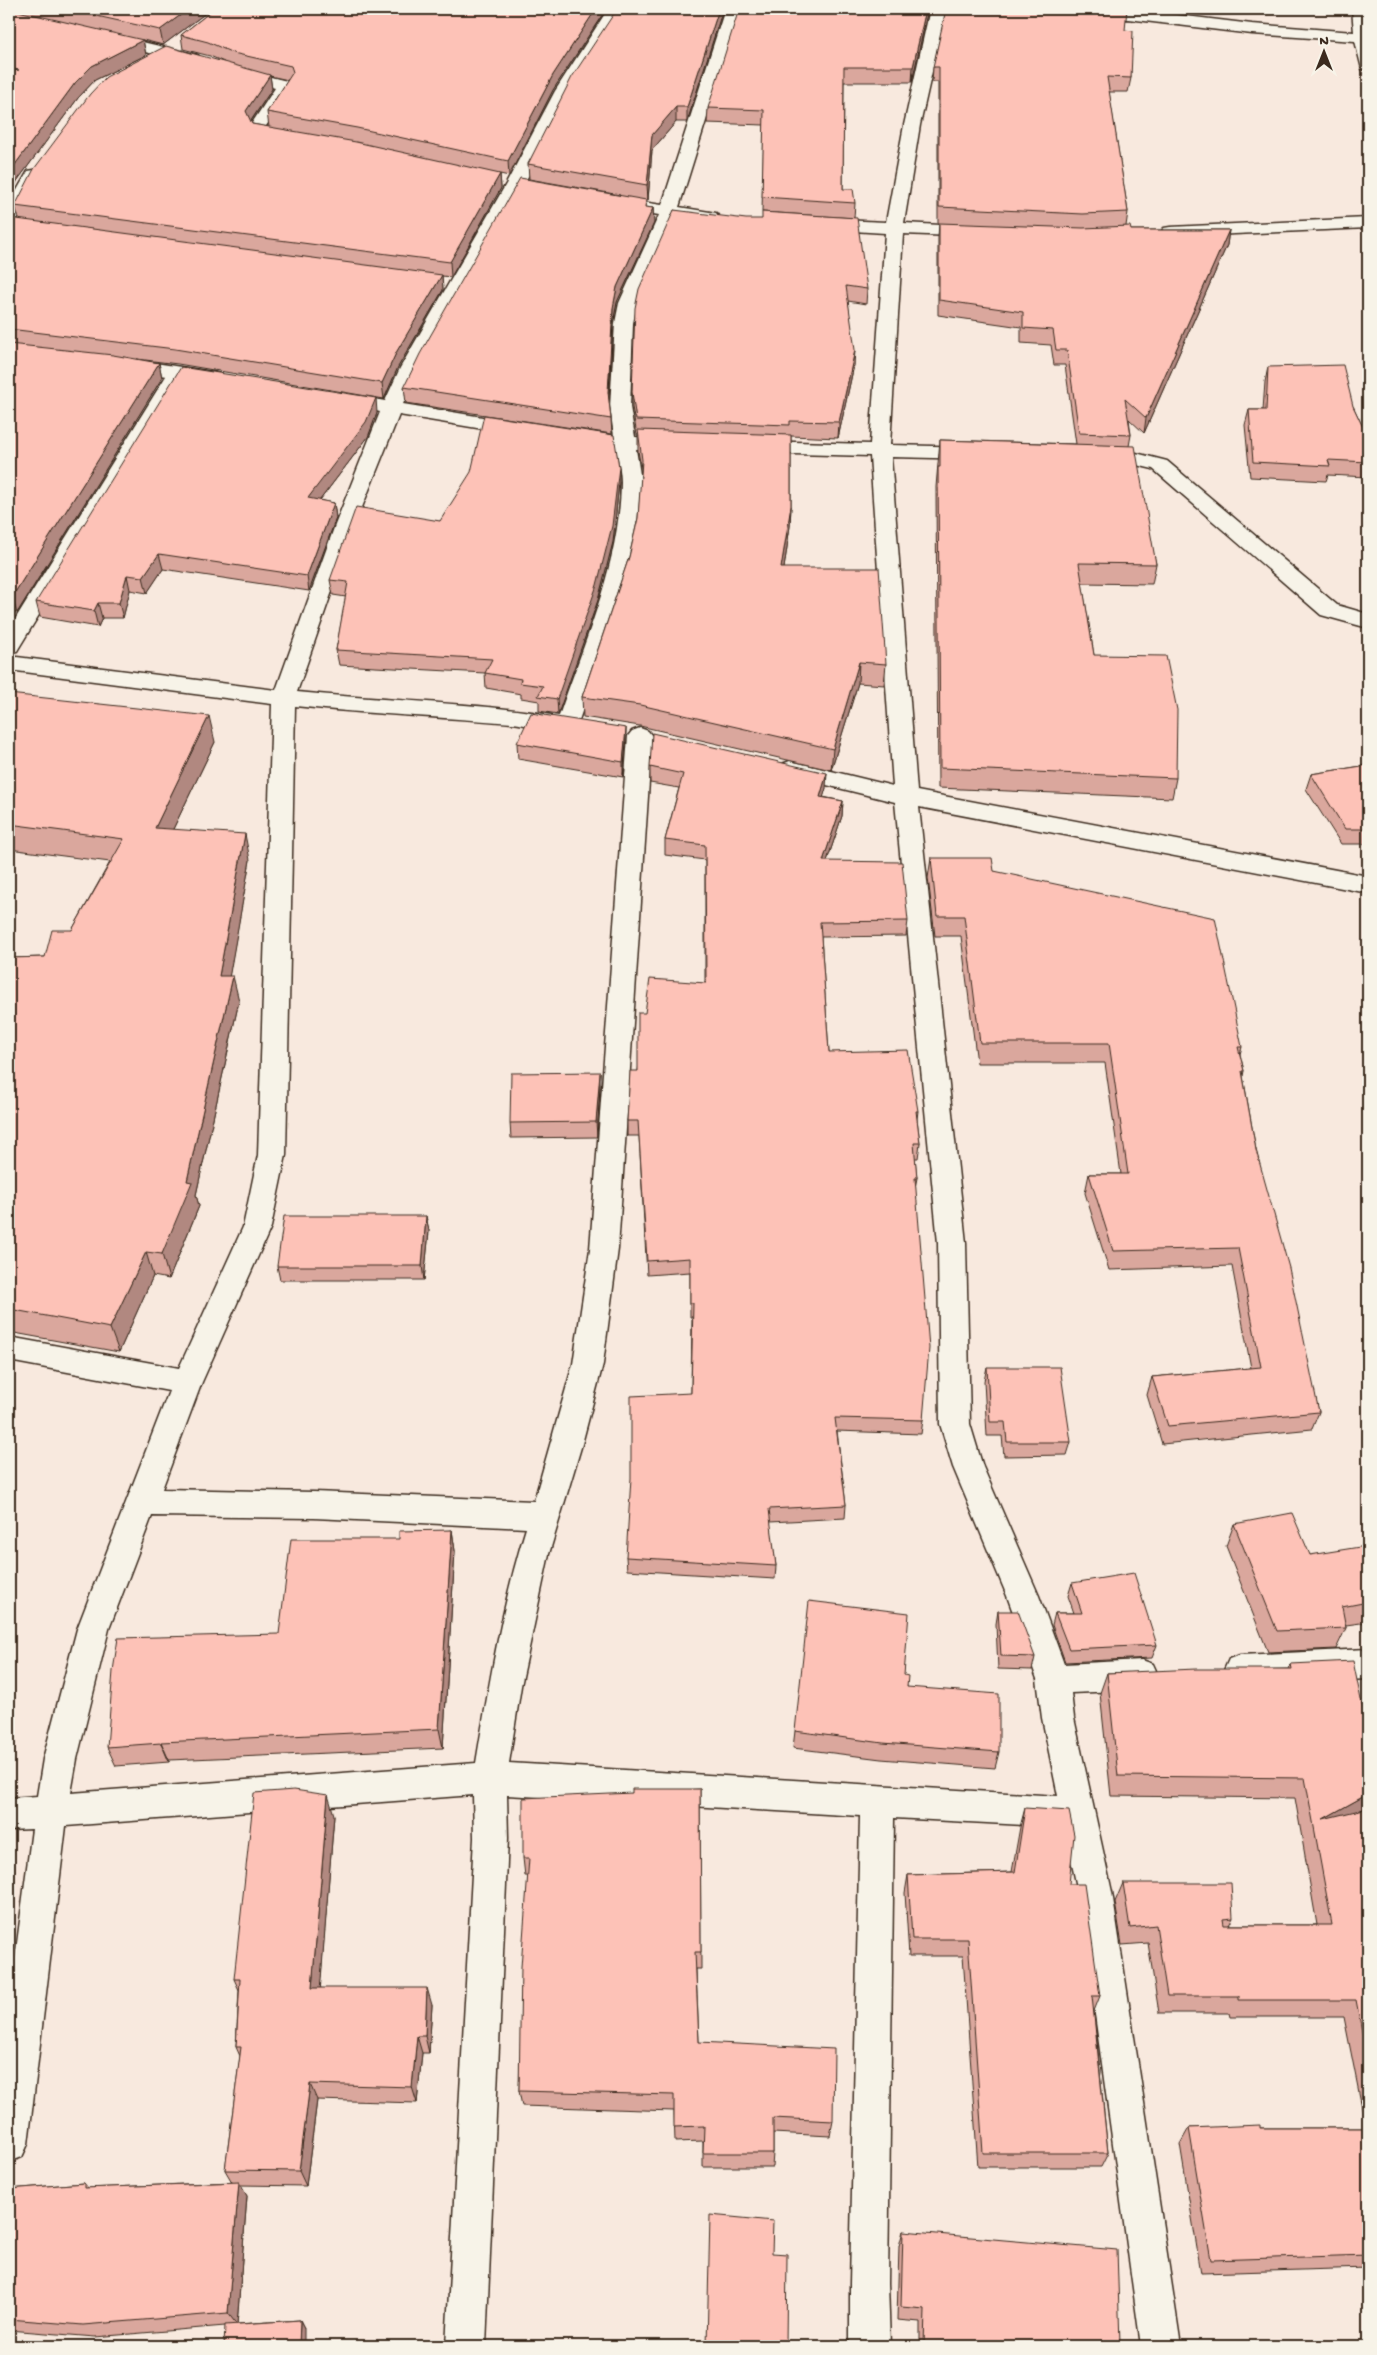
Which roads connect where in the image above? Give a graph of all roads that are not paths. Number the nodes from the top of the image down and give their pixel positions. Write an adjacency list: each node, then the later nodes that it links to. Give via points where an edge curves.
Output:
1 (616, 9): 29 (street, via 563,91 516,184 448,284)
2 (733, 9): 15 (street)
3 (938, 9): 22 (street, via 912,125)
4 (1360, 9): 7 (street)
5 (1077, 14): 7 (street, via 1128,14 1252,29)
6 (91, 36): 9 (street)
7 (1362, 37): 11 (street)
8 (180, 42): 9 (street)
9 (165, 53): 10 (street); 12 (street, via 285,86 258,126 261,133)
10 (140, 65)
11 (1368, 66)
12 (306, 141)
13 (46, 159): 17 (street, via 28,182)
14 (599, 199): 15 (street)
15 (669, 212): 16 (street); 30 (street, via 628,304 624,323 620,407)
16 (723, 218)
17 (9, 219)
18 (799, 222): 22 (street)
19 (1368, 224): 24 (street)
20 (9, 226): 21 (street)
21 (28, 228)
22 (894, 228): 23 (street); 33 (street)
23 (991, 233)
24 (1151, 233)
25 (108, 362): 26 (street)
26 (178, 372): 27 (street); 37 (street)
27 (226, 380)
28 (353, 401): 29 (street)
29 (392, 407): 30 (street); 39 (street, via 345,524)
30 (626, 443): 31 (street); 39 (street, via 631,481 626,538 577,726 514,716)
31 (694, 445)
32 (733, 446): 33 (street)
33 (880, 451): 34 (street); 42 (street)
34 (995, 453)
35 (1084, 456): 36 (street, via 1132,458 1160,465 1329,610)
36 (1368, 621)
37 (9, 646)
38 (9, 662): 39 (street)
39 (284, 698): 45 (street, via 272,1155 257,1227)
40 (640, 736): 47 (street, via 604,1248 588,1364)
41 (771, 764): 42 (street)
42 (906, 797): 43 (street); 51 (street, via 952,1243 955,1424 968,1467 1023,1596)
43 (1368, 884)
44 (9, 1349): 45 (street)
45 (187, 1382): 46 (street)
46 (142, 1502): 47 (street, via 314,1504); 54 (street, via 93,1629)
47 (545, 1515): 52 (street, via 505,1686)
48 (1368, 1664): 49 (street)
49 (1212, 1672)
50 (1173, 1673): 51 (street)
51 (1053, 1678): 55 (street, via 1058,1718)
52 (490, 1778): 53 (street); 54 (street); 59 (street, via 491,1838)
53 (877, 1801): 55 (street); 60 (street)
54 (50, 1811): 56 (street); 57 (street)
55 (1079, 1813): 61 (street, via 1095,1892)
56 (9, 1814)
57 (17, 2018): 58 (street)
58 (9, 2144)
59 (466, 2346)
60 (870, 2346)
61 (1161, 2346)

